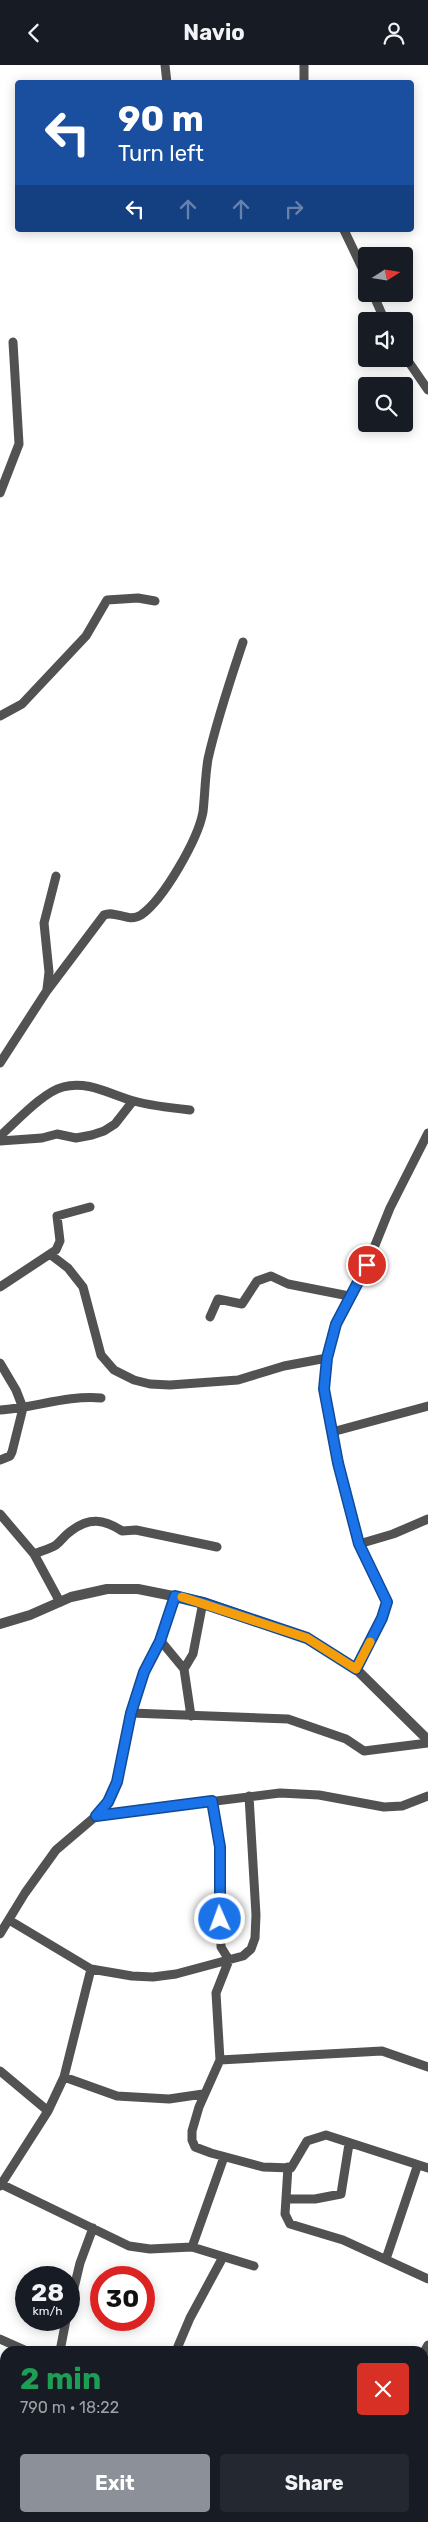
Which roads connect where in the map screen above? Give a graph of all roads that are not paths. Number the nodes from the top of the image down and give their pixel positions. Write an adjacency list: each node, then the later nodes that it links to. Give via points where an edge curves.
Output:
1 (165, 65): 3 (street)
2 (304, 65): 4 (street)
3 (167, 80)
4 (304, 80)
5 (345, 232): 6 (street)
6 (358, 255)
7 (13, 342): 10 (street, via 18,444)
8 (412, 367): 9 (street)
9 (428, 390)
10 (0, 493)
11 (155, 601): 13 (street, via 108,600 80,643 22,704)
12 (243, 642): 15 (street, via 215,732 208,761 203,812 195,840 163,890 141,915 129,919 115,914 104,915)
13 (0, 716)
14 (56, 876): 15 (street, via 44,923 49,972)
15 (46, 992): 16 (street)
16 (0, 1063)
17 (133, 1101): 18 (street); 20 (street, via 92,1087 62,1087); 21 (street, via 114,1124 92,1135 76,1138 57,1133 42,1138)
18 (190, 1110)
19 (428, 1133): 25 (street, via 390,1208 367,1265)
20 (0, 1136)
21 (0, 1141)
22 (90, 1207): 23 (street, via 57,1216 60,1241)
23 (51, 1255): 24 (street); 27 (street, via 68,1268 83,1287 101,1355 114,1370 134,1380 150,1385 238,1380)
24 (0, 1287)
25 (349, 1296): 26 (street, via 288,1285 271,1276 257,1281 242,1304 218,1299); 27 (street, via 336,1324)
26 (210, 1317)
27 (327, 1358): 33 (street, via 324,1389)
28 (0, 1363): 31 (street)
29 (101, 1398): 31 (street, via 62,1400)
30 (428, 1406): 33 (street)
31 (22, 1409): 32 (street); 34 (street, via 12,1452)
32 (0, 1410)
33 (332, 1432): 37 (street)
34 (0, 1460)
35 (0, 1514): 39 (street)
36 (428, 1519): 37 (street)
37 (359, 1544): 46 (street, via 387,1602)
38 (217, 1547): 39 (street, via 136,1530 122,1531 107,1521 97,1521 84,1523 55,1545)
39 (34, 1554): 41 (street)
40 (175, 1596): 41 (street, via 138,1589 106,1589); 42 (street); 44 (street)
41 (60, 1602): 43 (street)
42 (203, 1603): 45 (street, via 193,1654); 46 (street, via 307,1638)
43 (0, 1624)
44 (160, 1641): 45 (street); 47 (street, via 144,1672)
45 (184, 1669): 48 (street)
46 (356, 1669): 49 (street)
47 (131, 1713): 48 (street); 53 (street, via 117,1782 108,1802)
48 (191, 1716): 49 (street, via 288,1719 346,1739 364,1751)
49 (428, 1742)
50 (249, 1796): 51 (street, via 280,1793 319,1795 384,1807 402,1806); 52 (street); 56 (street, via 256,1938 251,1949)
51 (428, 1796)
52 (212, 1801): 53 (street); 56 (street, via 220,1847 221,1947)
53 (96, 1816): 54 (street, via 56,1850)
54 (9, 1920): 55 (street); 57 (street)
55 (0, 1935)
56 (229, 1960): 57 (street, via 153,1977); 58 (street, via 216,1993)
57 (91, 1969): 61 (street)
58 (220, 2060): 59 (street, via 382,2051); 62 (street)
59 (428, 2067)
60 (0, 2071): 63 (street)
61 (64, 2077): 62 (street, via 116,2096 170,2099); 63 (street)
62 (203, 2094): 65 (street, via 192,2140 195,2147)
63 (48, 2111): 69 (street)
64 (349, 2144): 66 (street, via 326,2135 313,2139 303,2146 291,2168); 67 (street, via 378,2151); 70 (street, via 341,2194 315,2199)
65 (224, 2157): 66 (street, via 264,2167); 72 (street)
66 (288, 2167): 70 (street)
67 (417, 2167): 68 (street); 74 (street)
68 (428, 2168)
69 (1, 2185): 71 (street)
70 (287, 2199): 74 (street, via 285,2214 290,2224 343,2240)
71 (93, 2228): 72 (street, via 129,2246 150,2249); 75 (street)
72 (192, 2247): 73 (street)
73 (224, 2257): 76 (street); 82 (street)
74 (386, 2259): 77 (street)
75 (79, 2266)
76 (254, 2266)
77 (428, 2279)
78 (64, 2331): 81 (street)
79 (0, 2339): 80 (street)
80 (16, 2346)
81 (61, 2346)
82 (178, 2346)

